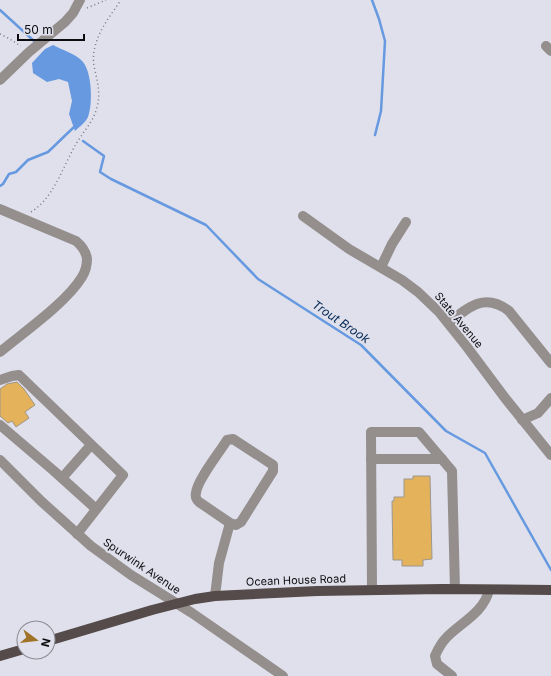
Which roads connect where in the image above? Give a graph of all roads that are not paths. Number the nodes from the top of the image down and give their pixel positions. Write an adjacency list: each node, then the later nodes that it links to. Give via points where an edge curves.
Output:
1 (80, 0): 2 (street, via 65,22)
2 (0, 80)
3 (0, 209): 8 (street, via 76,241 84,248 87,258 83,276 76,286 55,307)
4 (303, 216): 6 (street, State Avenue, via 349,249)
5 (406, 222): 6 (street)
6 (381, 267): 7 (street, State Avenue, via 418,292)
7 (449, 323): 9 (street, via 470,306 491,302 501,304); 12 (street, State Avenue)
8 (0, 352)
9 (551, 363)
10 (0, 380): 14 (street, via 19,375)
11 (551, 398): 12 (street, via 538,413)
12 (522, 420): 15 (street, State Avenue)
13 (0, 425): 19 (street)
14 (91, 445): 19 (street); 20 (street, via 123,474)
15 (551, 455)
16 (371, 459): 17 (street); 17 (street, via 371,432 419,432); 24 (street)
17 (442, 459): 23 (street, via 452,471)
18 (0, 460): 22 (street, Spurwink Avenue)
19 (62, 478): 20 (street)
20 (95, 508): 22 (street)
21 (230, 523): 21 (street, via 236,525 241,522 273,471 273,465 233,439 228,440 196,491 199,502); 27 (street, via 219,563)
22 (77, 534): 28 (street, Spurwink Avenue, via 131,575)
23 (455, 589): 24 (main road, Ocean House Road); 25 (main road, Ocean House Road)
24 (372, 590): 27 (main road, Ocean House Road, via 317,590)
25 (489, 590): 26 (main road, Ocean House Road); 33 (street, via 484,604 442,642 435,656 437,664)
26 (551, 590)
27 (214, 596): 28 (main road, Ocean House Road)
28 (177, 604): 29 (main road, Ocean House Road); 32 (street, Spurwink Avenue)
29 (56, 639)
30 (16, 651): 31 (main road)
31 (0, 656)
32 (283, 676)
33 (452, 676)

